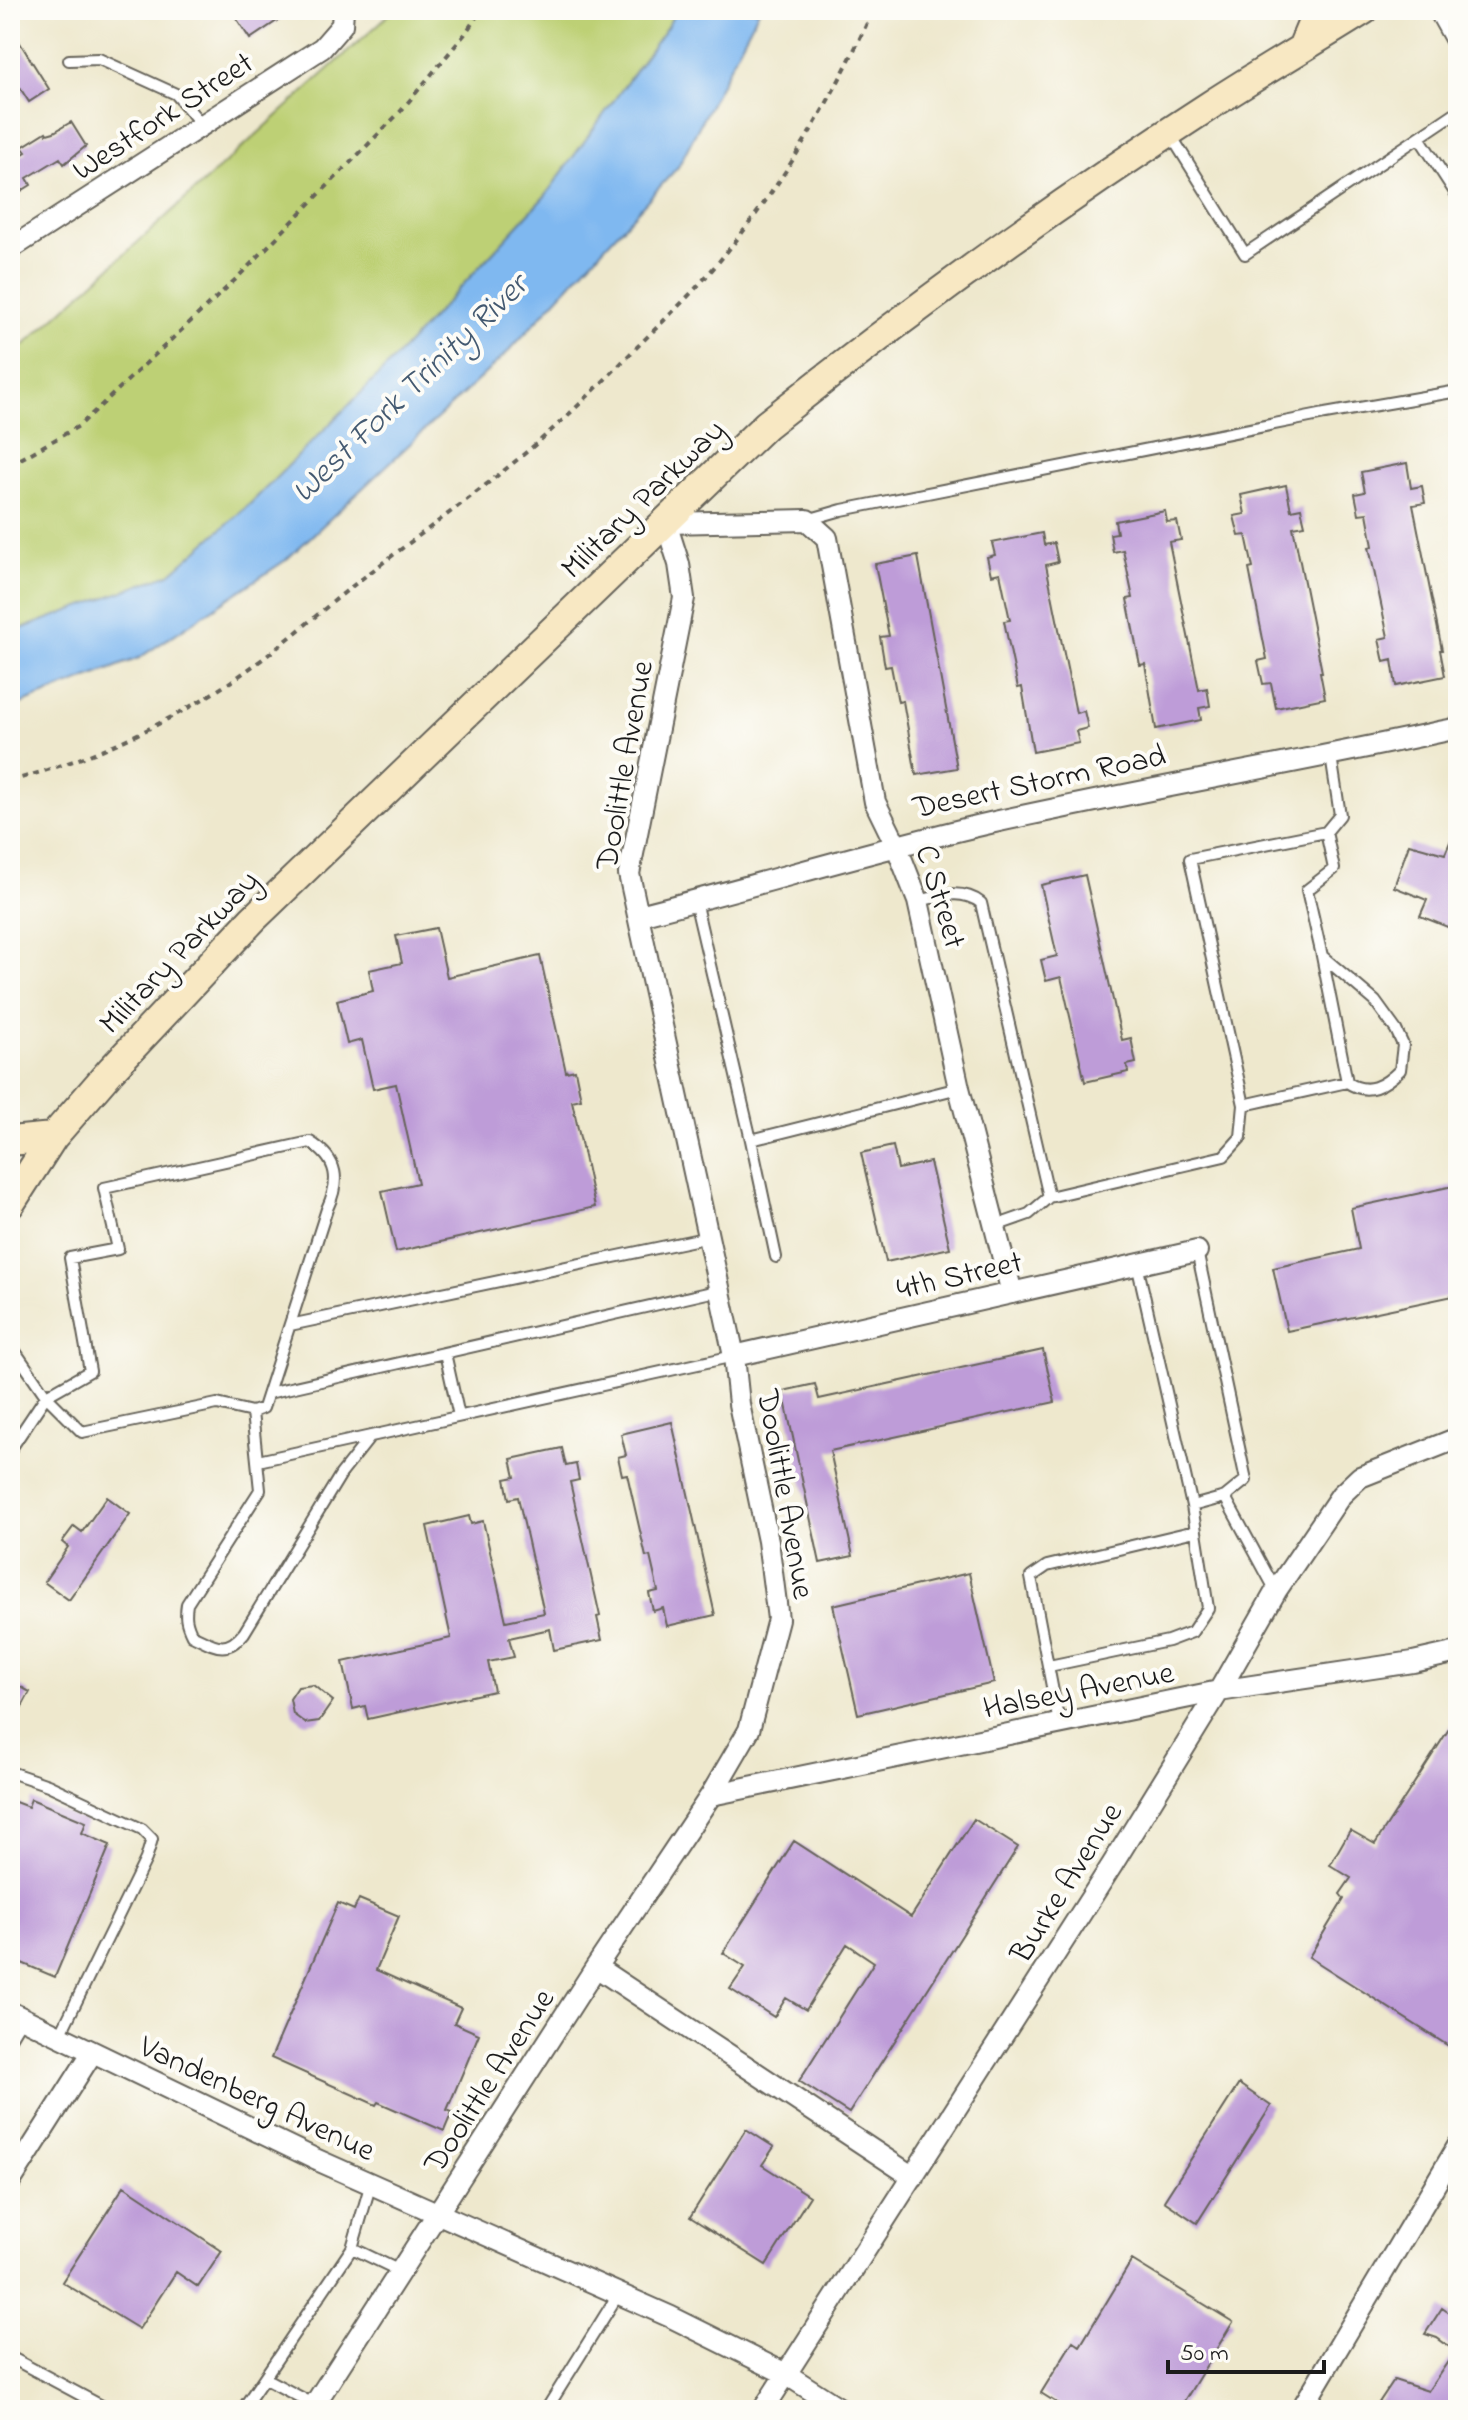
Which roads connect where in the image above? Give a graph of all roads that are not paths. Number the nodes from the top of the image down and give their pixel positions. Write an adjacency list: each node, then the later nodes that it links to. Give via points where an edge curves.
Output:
1 (1318, 10): 6 (street)
2 (1364, 10): 6 (street, Military Parkway)
3 (1439, 10): 5 (street)
4 (342, 18): 9 (street, Westfork Street, via 322,48)
5 (1458, 44)
6 (1302, 48): 10 (street, Military Parkway)
7 (69, 60): 9 (lane, via 99,59 176,94)
8 (1458, 111): 11 (lane)
9 (202, 125): 13 (street, Westfork Street)
10 (1169, 133): 11 (lane, via 1245,254); 16 (street, Military Parkway, via 829,374 766,425)
11 (1419, 137): 12 (lane)
12 (1458, 197)
13 (10, 249)
14 (1458, 391): 15 (lane)
15 (807, 520): 16 (street); 20 (street, C Street, via 827,538 875,802)
16 (666, 523): 23 (street, Doolittle Avenue, via 684,598 629,874); 28 (street, Military Parkway, via 253,919)
17 (1458, 728): 18 (street, Desert Storm Road)
18 (1331, 756): 19 (lane, via 1340,815); 20 (street, Desert Storm Road)
19 (1326, 832): 24 (lane, via 1334,869 1307,890); 27 (lane, via 1190,859)
20 (896, 845): 21 (street, Desert Storm Road); 22 (street, C Street)
21 (695, 901): 23 (street, Desert Storm Road); 29 (lane)
22 (918, 901): 26 (street, C Street); 31 (lane, via 959,893 981,903)
23 (639, 915): 34 (street, Doolittle Avenue)
24 (1322, 956): 25 (lane); 25 (lane, via 1375,1001 1403,1045 1400,1070 1380,1087 1355,1088)
25 (1347, 1082): 27 (lane)
26 (959, 1088): 29 (lane); 33 (street, C Street)
27 (1244, 1105): 31 (lane, via 1241,1137 1224,1156)
28 (53, 1137): 30 (street); 32 (street, Military Parkway)
29 (751, 1140): 36 (lane)
30 (10, 1141)
31 (1049, 1197): 33 (lane, via 1029,1214)
32 (10, 1204)
33 (995, 1226): 39 (street, C Street)
34 (709, 1237): 38 (street, Doolittle Avenue); 40 (lane)
35 (1197, 1251): 37 (street, 4th Street); 52 (lane, via 1246,1480)
36 (776, 1257)
37 (1137, 1264): 39 (street, 4th Street); 53 (lane)
38 (720, 1290): 42 (lane); 43 (street, Doolittle Avenue)
39 (1012, 1293): 43 (street, 4th Street)
40 (290, 1325): 44 (lane); 45 (lane, via 337,1188 329,1160 310,1142 104,1188 118,1249 70,1258 90,1371)
41 (10, 1344): 45 (lane)
42 (445, 1353): 44 (lane); 47 (lane)
43 (734, 1356): 47 (lane); 61 (street, Doolittle Avenue, via 778,1619 749,1730)
44 (268, 1393): 46 (lane, via 263,1408)
45 (46, 1396): 46 (lane, via 82,1432 217,1404); 50 (lane)
46 (252, 1412): 51 (lane)
47 (459, 1416): 48 (lane)
48 (371, 1436): 51 (lane); 51 (lane, via 341,1474 244,1633 234,1644 221,1647 192,1635 185,1621 187,1604 260,1490)
49 (1458, 1438): 55 (street, Burke Avenue, via 1350,1484)
50 (10, 1450)
51 (258, 1461)
52 (1225, 1497): 53 (lane); 55 (lane)
53 (1192, 1506): 54 (lane)
54 (1195, 1531): 57 (lane, via 1208,1608 1192,1632); 57 (lane, via 1047,1566 1031,1577)
55 (1276, 1591): 58 (street, Burke Avenue)
56 (1458, 1652): 58 (street, Halsey Avenue)
57 (1049, 1666): 59 (lane)
58 (1219, 1691): 59 (street, Halsey Avenue); 68 (street, Burke Avenue)
59 (1059, 1723): 61 (street, Halsey Avenue)
60 (10, 1772): 64 (lane, via 142,1829 152,1839)
61 (711, 1795): 62 (street, Doolittle Avenue)
62 (596, 1967): 68 (street); 71 (street, Doolittle Avenue)
63 (16, 2015): 64 (street, Vandenberg Avenue); 65 (lane)
64 (59, 2037): 66 (street, Vandenberg Avenue)
65 (10, 2038)
66 (92, 2053): 69 (street); 70 (street, Vandenberg Avenue)
67 (1458, 2146): 84 (street)
68 (913, 2177): 76 (street, Burke Avenue)
69 (10, 2182)
70 (371, 2183): 71 (street, Vandenberg Avenue); 72 (lane)
71 (438, 2212): 73 (street, Doolittle Avenue); 74 (street, Vandenberg Avenue)
72 (352, 2248): 73 (lane); 77 (lane)
73 (402, 2272): 78 (street, Doolittle Avenue)
74 (619, 2293): 76 (street, Vandenberg Avenue); 81 (lane)
75 (10, 2357): 79 (lane)
76 (786, 2374): 82 (street, Burke Avenue); 83 (street, Vandenberg Avenue)
77 (264, 2378): 78 (lane); 80 (lane)
78 (313, 2407)
79 (109, 2410)
80 (242, 2410)
81 (546, 2410)
82 (763, 2410)
83 (842, 2410)
84 (1301, 2410)

